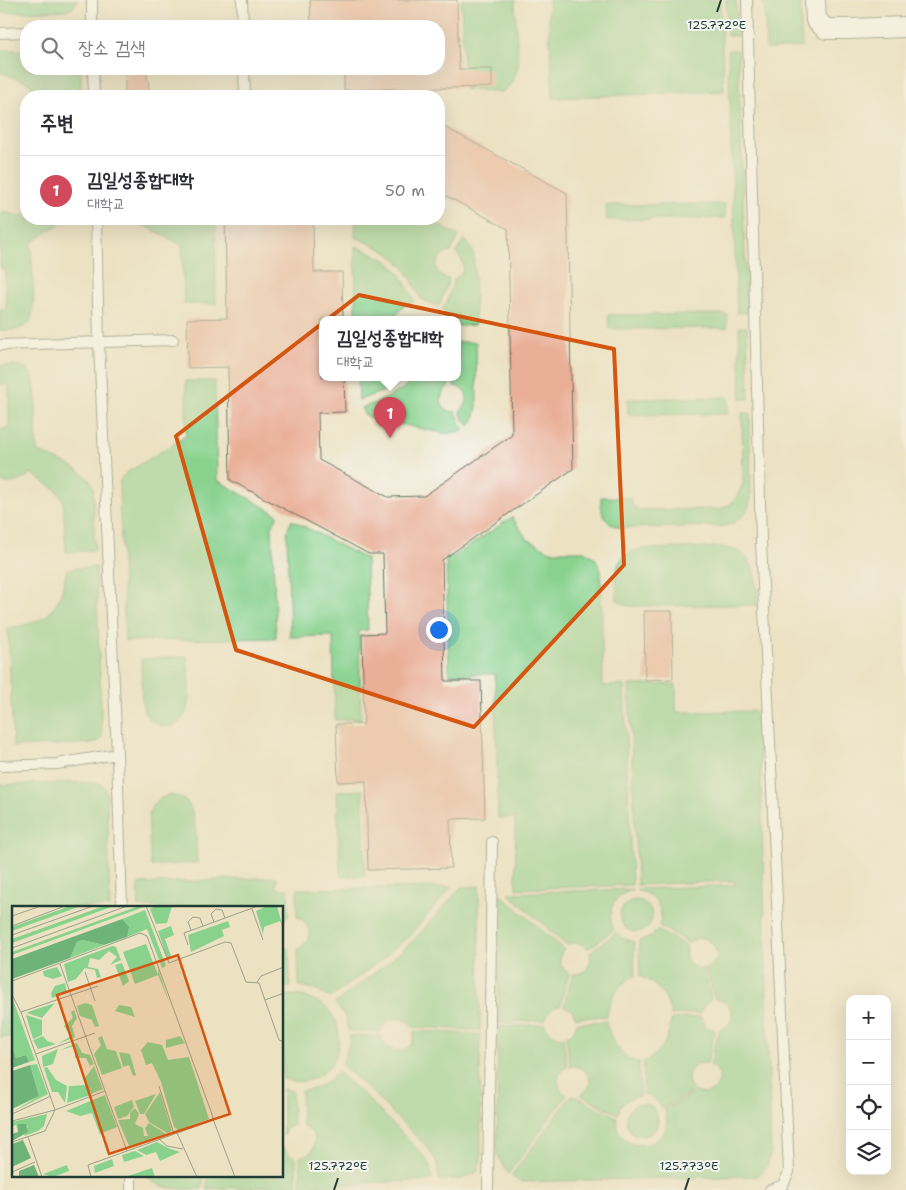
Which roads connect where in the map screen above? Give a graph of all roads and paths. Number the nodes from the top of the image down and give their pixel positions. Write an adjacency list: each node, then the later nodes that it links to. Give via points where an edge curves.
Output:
1 (92, 0): 5 (lane)
2 (242, 0): 6 (lane)
3 (747, 0): 22 (lane, via 761,541 789,1172)
4 (815, 0): 7 (street, via 816,20 826,28)
5 (92, 20)
6 (243, 20)
7 (906, 27)
8 (20, 32): 9 (lane)
9 (0, 33)
10 (93, 75): 12 (lane)
11 (244, 75): 13 (lane)
12 (94, 90)
13 (245, 90)
14 (96, 225): 16 (lane)
15 (173, 340): 16 (lane)
16 (99, 343): 17 (lane); 18 (lane)
17 (0, 346)
18 (117, 754): 19 (lane, via 57,764); 21 (lane)
19 (0, 766)
20 (492, 842): 23 (lane)
21 (122, 906)
22 (784, 1187): 24 (lane)
23 (488, 1190)
24 (770, 1190)

